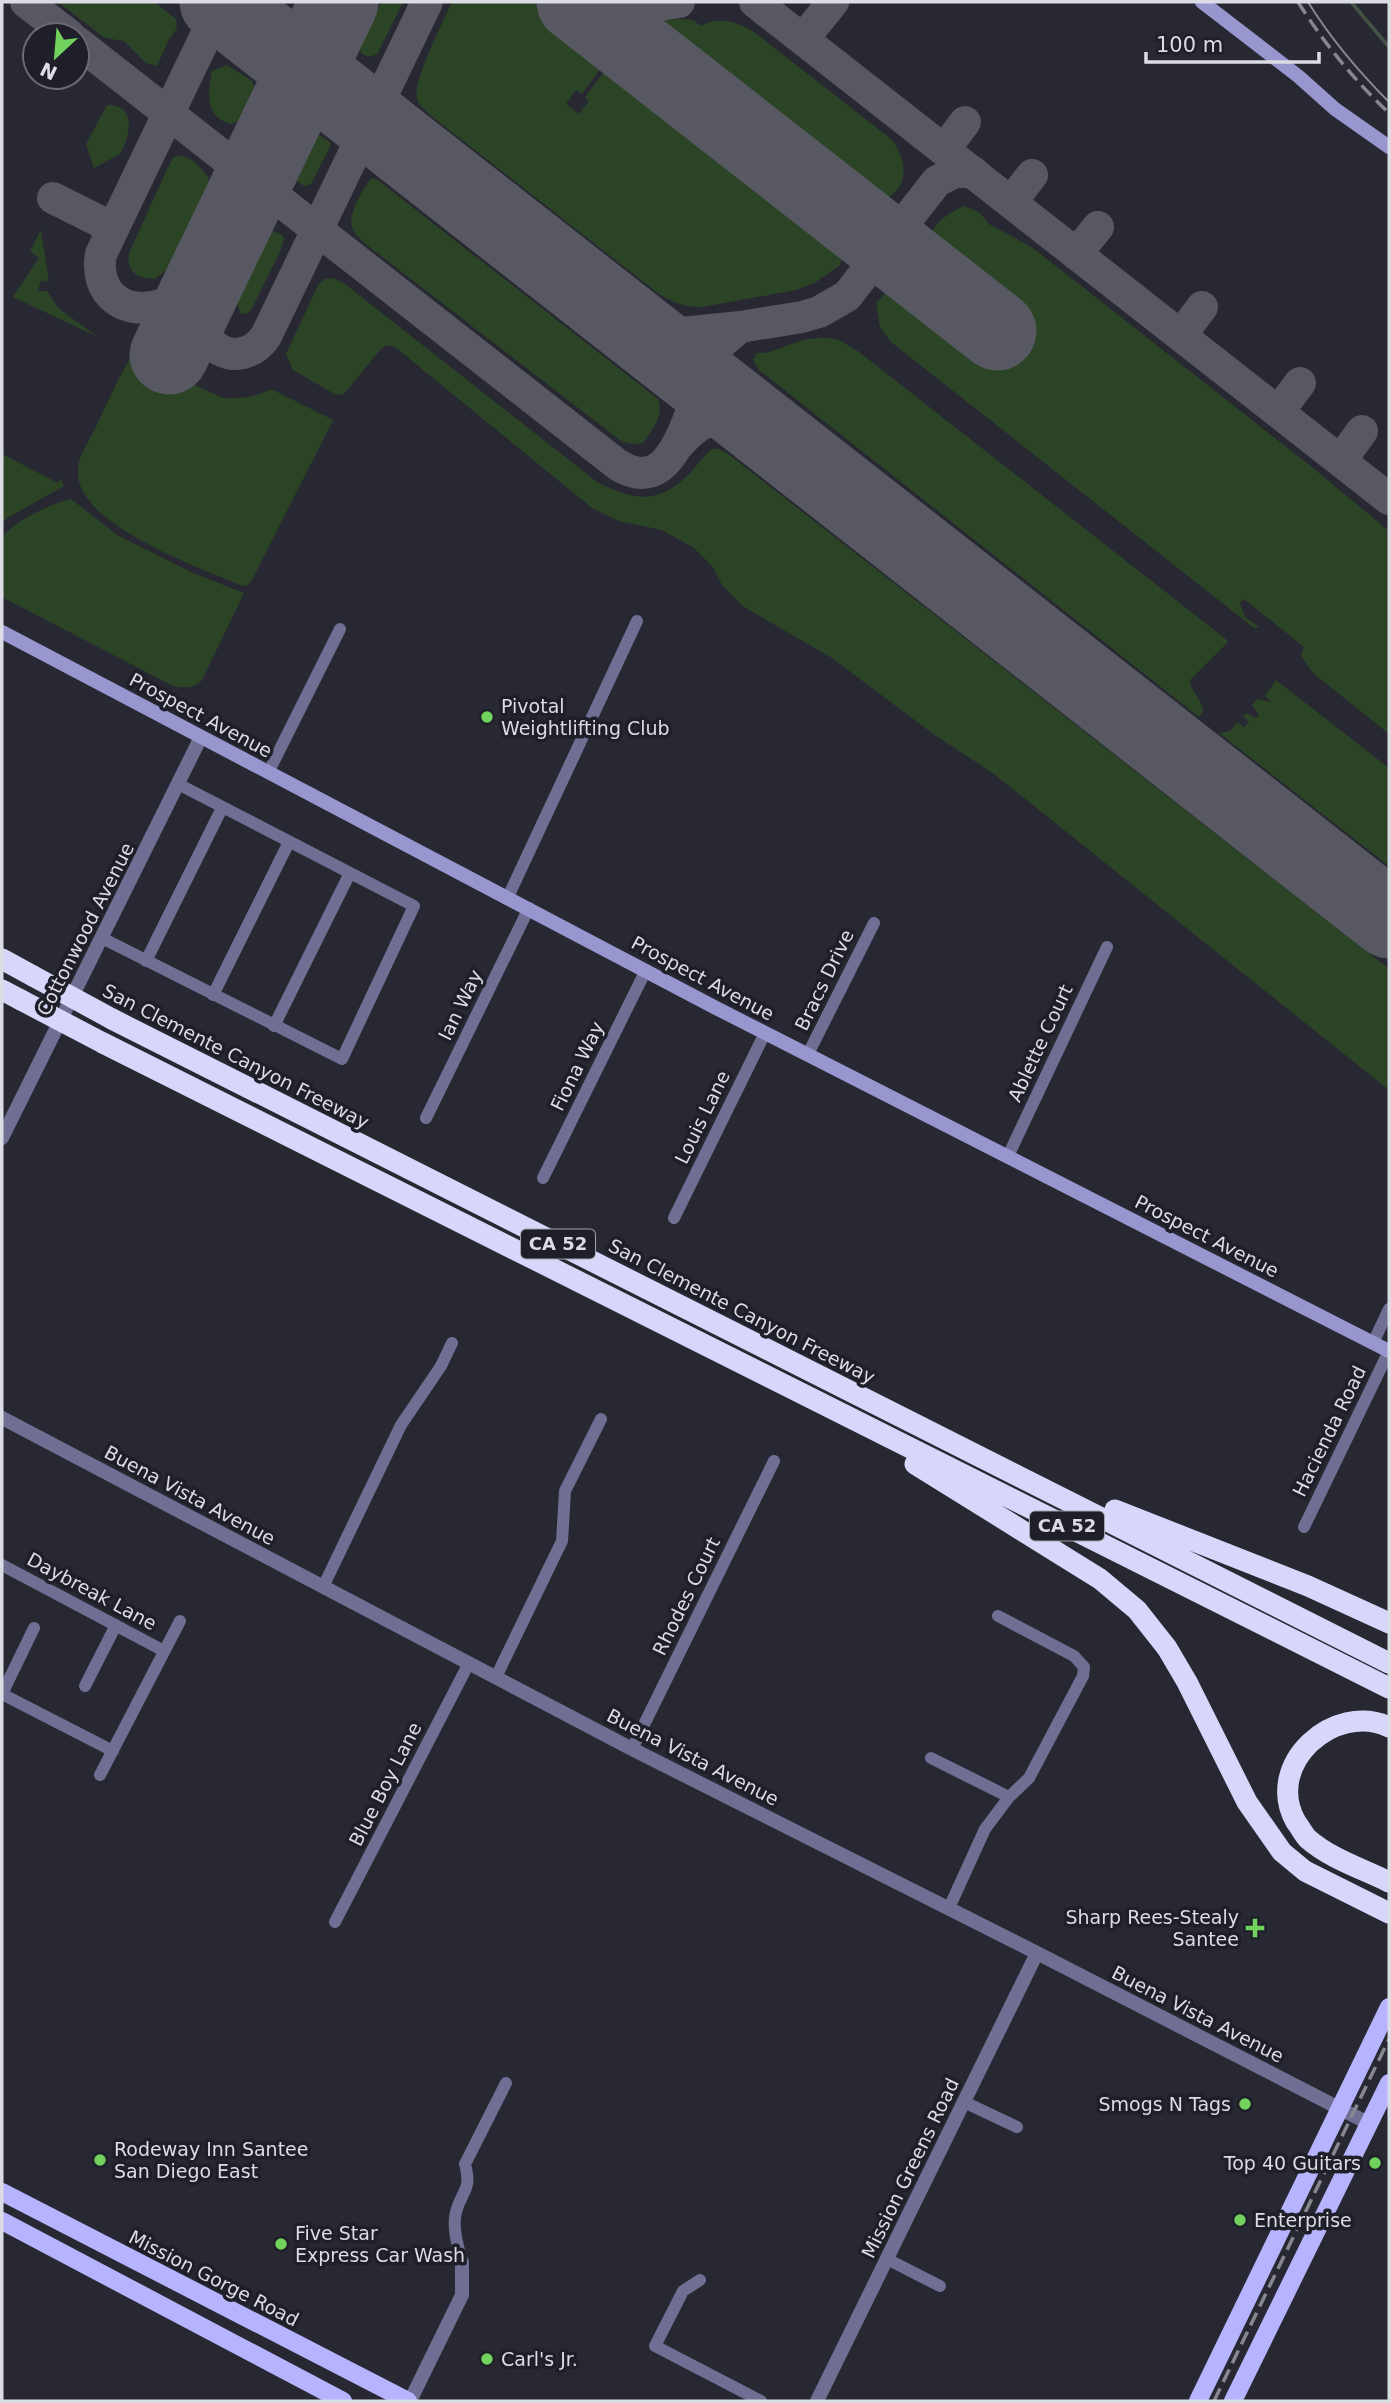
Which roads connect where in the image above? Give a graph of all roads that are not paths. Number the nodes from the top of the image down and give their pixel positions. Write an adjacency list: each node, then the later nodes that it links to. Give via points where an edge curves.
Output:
1 (1202, 2): 2 (main road)
2 (1389, 147)
3 (637, 621): 12 (street)
4 (340, 629): 7 (street)
5 (2, 632): 6 (main road, Prospect Avenue)
6 (201, 737): 7 (main road, Prospect Avenue); 8 (street, Cottonwood Avenue)
7 (268, 773): 12 (main road, Prospect Avenue)
8 (178, 785): 9 (street); 15 (street, Cottonwood Avenue)
9 (222, 808): 10 (street); 18 (street)
10 (289, 842): 11 (street); 21 (street)
11 (350, 873): 22 (street); 22 (street, via 414,906 342,1059)
12 (507, 899): 13 (main road, Prospect Avenue)
13 (529, 908): 19 (main road, Prospect Avenue); 25 (street, Ian Way)
14 (874, 923): 24 (street, Bracs Drive)
15 (102, 938): 18 (street); 26 (street, Cottonwood Avenue)
16 (1107, 947): 27 (street, Ablette Court)
17 (2, 959): 38 (highway, San Clemente Canyon Freeway / CA 52, bridge, via 112,1019)
18 (146, 961): 21 (street)
19 (646, 970): 23 (main road, Prospect Avenue); 28 (street, Fiona Way)
20 (2, 990): 34 (highway, CA 52, bridge)
21 (213, 995): 22 (street)
22 (274, 1026)
23 (765, 1033): 24 (main road, Prospect Avenue); 29 (street, Louis Lane)
24 (808, 1054): 27 (main road, Prospect Avenue)
25 (426, 1118)
26 (2, 1138)
27 (1008, 1156): 32 (main road, Prospect Avenue)
28 (543, 1178)
29 (674, 1218)
30 (1389, 1309): 32 (street, Hacienda Road)
31 (452, 1343): 41 (street, via 401,1425)
32 (1373, 1343): 33 (main road, Prospect Avenue)
33 (1389, 1351): 39 (street, Hacienda Road)
34 (744, 1364): 52 (highway, CA 52); 62 (highway, via 874,1438 1100,1579 1137,1610 1167,1648 1247,1802 1282,1852 1305,1871)
35 (2, 1418): 41 (street, Buena Vista Avenue)
36 (601, 1419): 50 (street, via 565,1491 562,1541)
37 (774, 1461): 55 (street, Rhodes Court)
38 (1005, 1468): 44 (highway, via 1296,1581); 49 (highway, San Clemente Canyon Freeway / CA 52)
39 (1304, 1527)
40 (2, 1565): 45 (street, Daybreak Lane)
41 (323, 1587): 48 (street, Buena Vista Avenue)
42 (998, 1616): 59 (street, via 1074,1656 1084,1667 1029,1778)
43 (180, 1621): 47 (street)
44 (1389, 1623)
45 (116, 1625): 47 (street, Daybreak Lane); 51 (street)
46 (34, 1628): 53 (street)
47 (164, 1651): 56 (street)
48 (469, 1663): 50 (street, Buena Vista Avenue); 63 (street, Blue Boy Lane)
49 (1389, 1663)
50 (496, 1677): 55 (street, Buena Vista Avenue)
51 (85, 1686)
52 (1389, 1688)
53 (2, 1694): 56 (street)
54 (1389, 1727): 60 (highway, via 1359,1721 1319,1735 1299,1755 1288,1788 1292,1812 1307,1838)
55 (632, 1749): 61 (street, Buena Vista Avenue)
56 (113, 1751): 58 (street)
57 (931, 1758): 59 (street)
58 (100, 1775)
59 (1009, 1797): 61 (street, via 985,1829)
60 (1389, 1882)
61 (948, 1908): 64 (street, Buena Vista Avenue)
62 (1389, 1913)
63 (335, 1922)
64 (1037, 1952): 68 (street, Mission Greens Road); 69 (street, Buena Vista Avenue)
65 (1389, 2007): 69 (main road)
66 (506, 2082): 75 (street, via 465,2164 469,2179 456,2213)
67 (1389, 2083): 70 (main road)
68 (964, 2102): 71 (street); 74 (street, Mission Greens Road)
69 (1340, 2109): 70 (street, Buena Vista Avenue); 82 (main road)
70 (1370, 2124): 83 (main road)
71 (1017, 2127)
72 (2, 2192): 79 (main road, Mission Gorge Road)
73 (2, 2221): 78 (main road)
74 (887, 2259): 77 (street); 81 (street, Mission Greens Road)
75 (462, 2262): 79 (street, via 461,2295)
76 (700, 2280): 80 (street, via 683,2291 655,2346)
77 (940, 2286)
78 (343, 2401)
79 (409, 2401)
80 (761, 2401)
81 (817, 2401)
82 (1198, 2401)
83 (1233, 2401)

